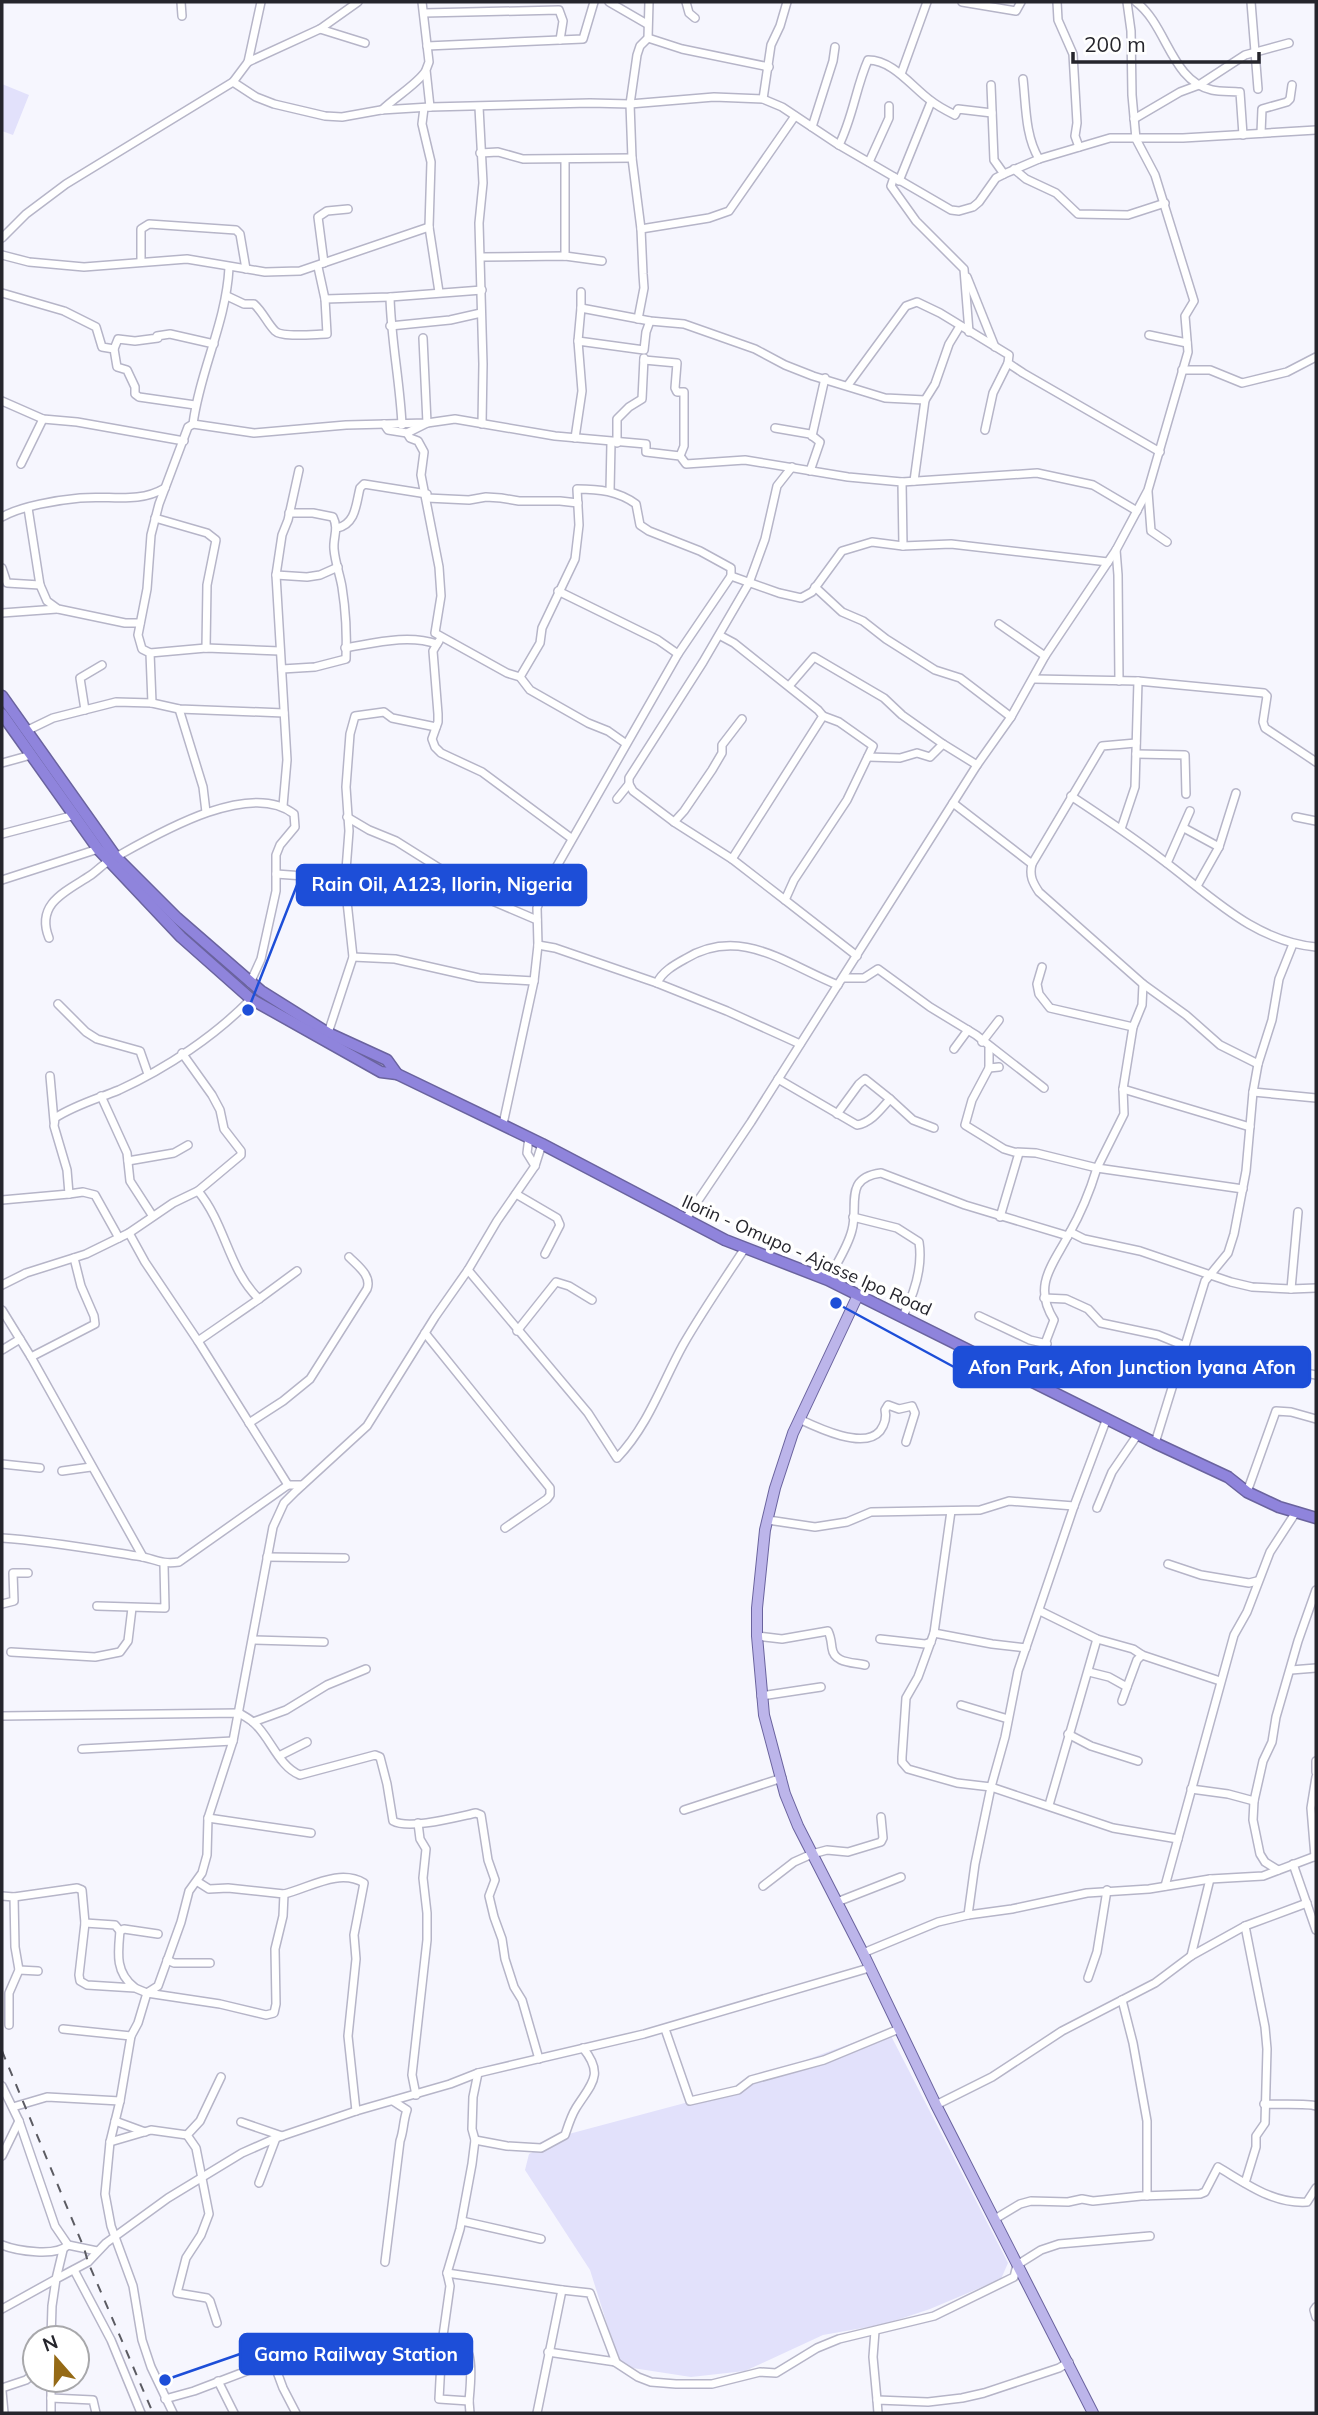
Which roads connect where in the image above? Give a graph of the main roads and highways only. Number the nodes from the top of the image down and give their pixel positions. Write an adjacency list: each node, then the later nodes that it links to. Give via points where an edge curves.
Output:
1 (2, 696): 3 (highway, Ilorin - Omupo - Ajasse Ipo Road)
2 (2, 714): 3 (highway, Ilorin - Omupo - Ajasse Ipo Road, via 98,849)
3 (112, 859): 4 (highway, Ilorin - Omupo - Ajasse Ipo Road, via 250,983 328,1033 387,1060); 4 (highway, Ilorin - Omupo - Ajasse Ipo Road, via 169,925 251,999 381,1072)
4 (397, 1074): 5 (highway, Ilorin - Omupo - Ajasse Ipo Road, via 685,1220)
5 (858, 1295): 6 (highway, Ilorin - Omupo - Ajasse Ipo Road, via 1228,1477 1247,1492); 7 (main road, via 799,1419 768,1520 757,1636 771,1748 798,1826)
6 (1316, 1518)
7 (1093, 2413)

